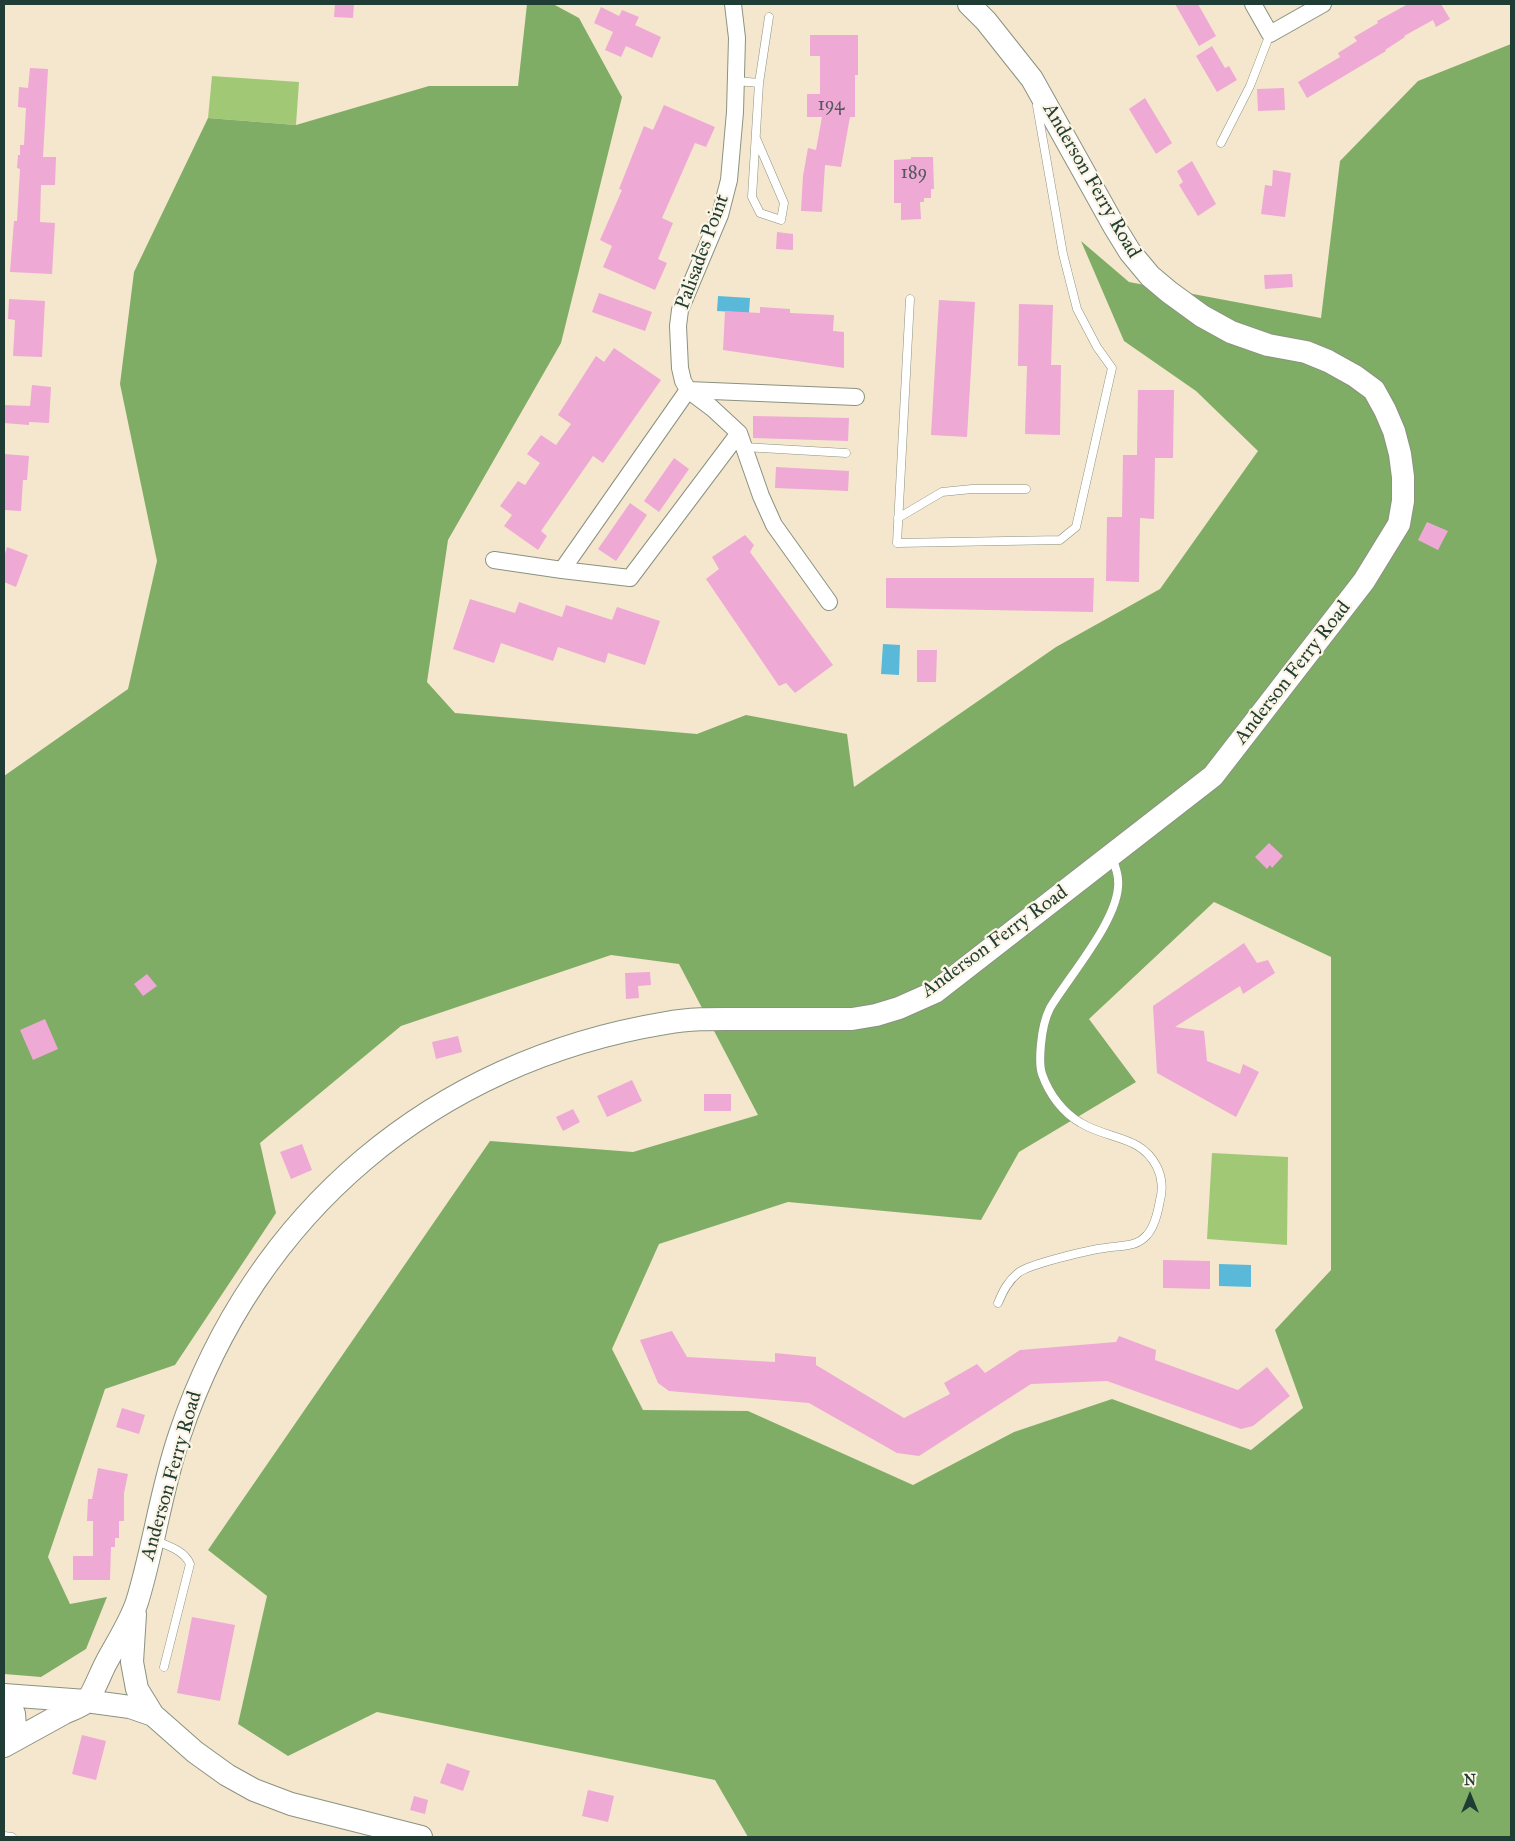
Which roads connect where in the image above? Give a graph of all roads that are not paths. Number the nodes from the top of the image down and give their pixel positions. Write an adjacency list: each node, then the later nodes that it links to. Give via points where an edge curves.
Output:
1 (733, 4): 8 (street, Palisades Point, via 737,38)
2 (969, 4): 7 (street, Anderson Ferry Road)
3 (1253, 4): 6 (street)
4 (1323, 4): 6 (street)
5 (768, 17): 9 (lane)
6 (1270, 34): 11 (lane, via 1250,86)
7 (1032, 79): 18 (lane, via 1077,309 1112,368 1076,527 1060,540 897,543); 22 (street, Anderson Ferry Road, via 1114,226 1150,276 1202,316 1231,332 1306,352 1355,376 1374,390 1394,431 1403,477 1399,524 1364,581 1213,776)
8 (736, 81): 9 (lane); 13 (street, Palisades Point, via 729,180 720,215 680,310 680,368)
9 (759, 83): 10 (lane)
10 (756, 138): 10 (lane, via 752,197 760,213 782,220 784,203)
11 (1221, 143)
12 (910, 299): 18 (lane)
13 (688, 390): 14 (street); 15 (street, via 712,408); 20 (street)
14 (856, 397)
15 (742, 440): 16 (lane); 20 (street, via 630,578); 21 (street, via 774,526)
16 (846, 453)
17 (1026, 489): 18 (lane, via 942,492)
18 (898, 518)
19 (494, 560): 20 (street)
20 (562, 570)
21 (828, 602)
22 (1112, 854): 23 (lane, via 1118,880 1116,897 1109,917 1049,1010 1041,1044 1041,1072 1049,1091 1081,1123 1133,1142 1152,1156 1160,1172 1162,1194 1156,1218 1147,1236 1134,1245 1056,1259 1020,1271 1006,1285); 24 (street, Anderson Ferry Road, via 935,992 899,1008 852,1019 690,1019 620,1031 574,1043 495,1074 405,1127 368,1156 300,1222 270,1258 244,1298 199,1381 179,1437)
23 (998, 1303)
24 (153, 1540): 25 (street, Anderson Ferry Road); 26 (lane, via 178,1550 190,1564)
25 (136, 1605): 28 (street, Anderson Ferry Road); 29 (street, via 132,1662 137,1688)
26 (164, 1667)
27 (4, 1695): 28 (street); 30 (street, via 14,1714)
28 (86, 1701): 29 (street, via 130,1707); 30 (street)
29 (153, 1716): 33 (street, via 195,1752 254,1790 291,1804)
30 (10, 1743)
31 (4, 1836): 32 (lane)
32 (12, 1837)
33 (421, 1837)

